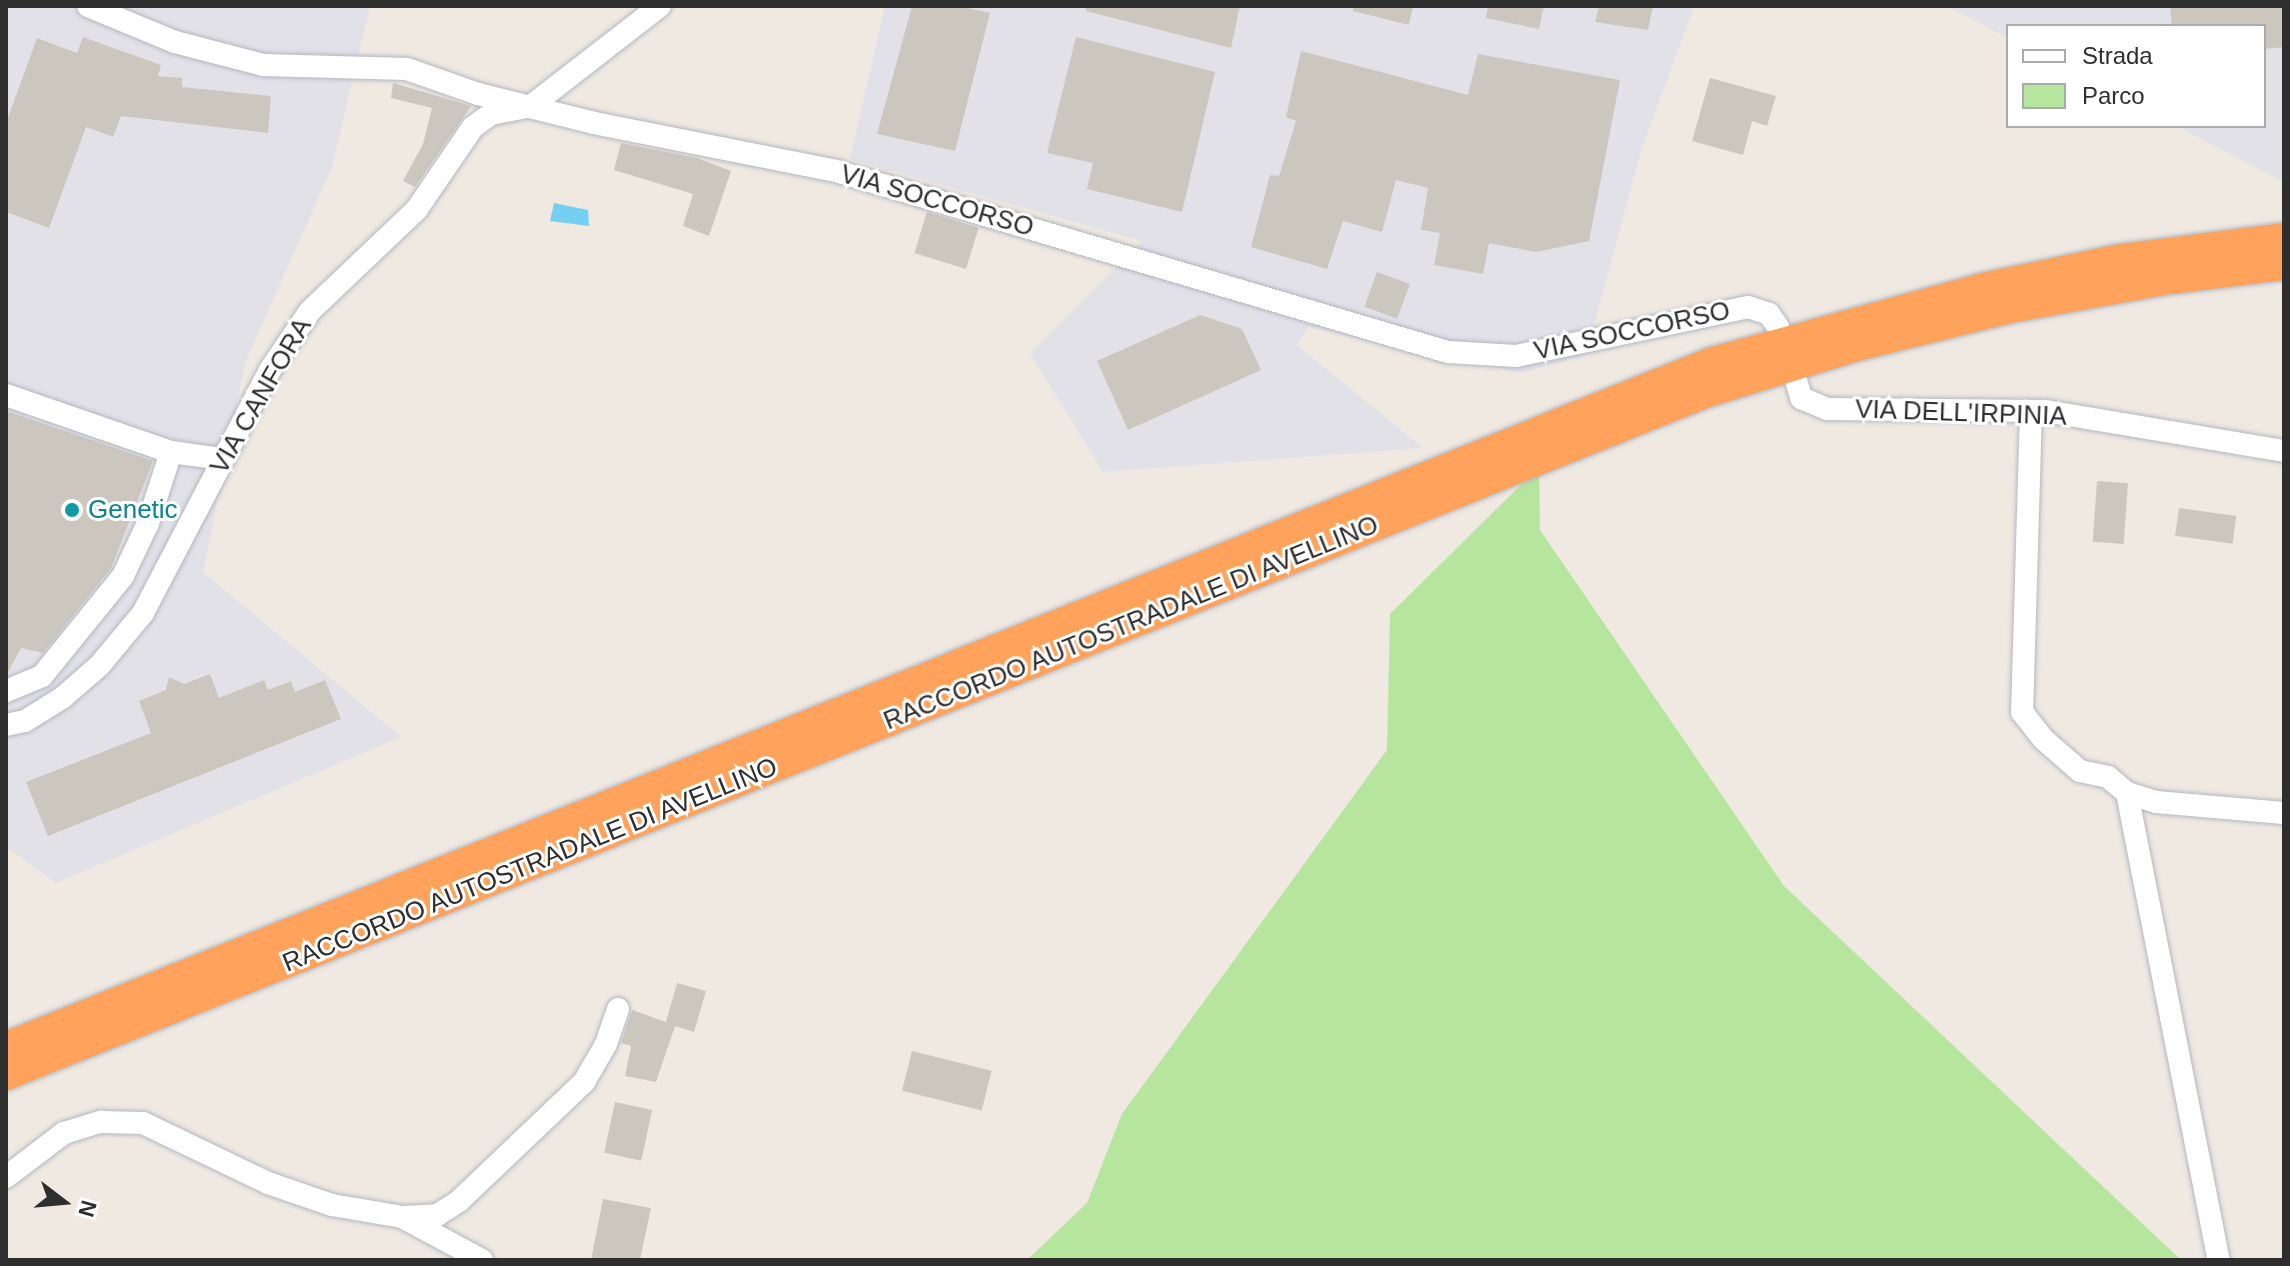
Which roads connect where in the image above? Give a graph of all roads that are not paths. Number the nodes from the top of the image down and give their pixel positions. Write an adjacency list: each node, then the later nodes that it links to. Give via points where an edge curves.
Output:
1 (88, 6): 3 (street, VIA SOCCORSO, via 175,42 249,61 407,69)
2 (660, 6): 3 (street, VIA CANFORA)
3 (531, 106): 6 (street, VIA SOCCORSO, via 836,171 1448,352 1516,356 1748,307 1769,314); 12 (street, VIA CANFORA, via 491,114 473,127 417,209 310,311 270,370)
4 (2284, 238): 18 (highway, RACCORDO AUTOSTRADALE DI AVELLINO, via 2115,260 1979,289 1713,362)
5 (2284, 265): 19 (highway, RACCORDO AUTOSTRADALE DI AVELLINO, via 2010,308 1857,346 1708,392)
6 (1778, 327)
7 (1796, 380): 9 (street, VIA DELL'IRPINIA, via 1801,398 1827,409)
8 (6, 395): 11 (street)
9 (2031, 411): 10 (street, VIA DELL'IRPINIA); 15 (street, via 2022,712 2080,771 2108,777)
10 (2284, 451)
11 (171, 452): 12 (street); 13 (street, via 148,523 123,576 42,676)
12 (222, 459): 14 (street, VIA CANFORA, via 143,613 99,666 62,698 25,721)
13 (6, 691)
14 (6, 725)
15 (2127, 793): 16 (street, via 2156,802); 23 (street)
16 (2284, 813)
17 (618, 1009): 21 (street, via 584,1082 459,1201 437,1215)
18 (6, 1047)
19 (6, 1075)
20 (6, 1177): 21 (street, via 64,1133 101,1122 143,1123 268,1183 332,1205)
21 (402, 1217): 22 (street)
22 (482, 1260)
23 (2219, 1260)

